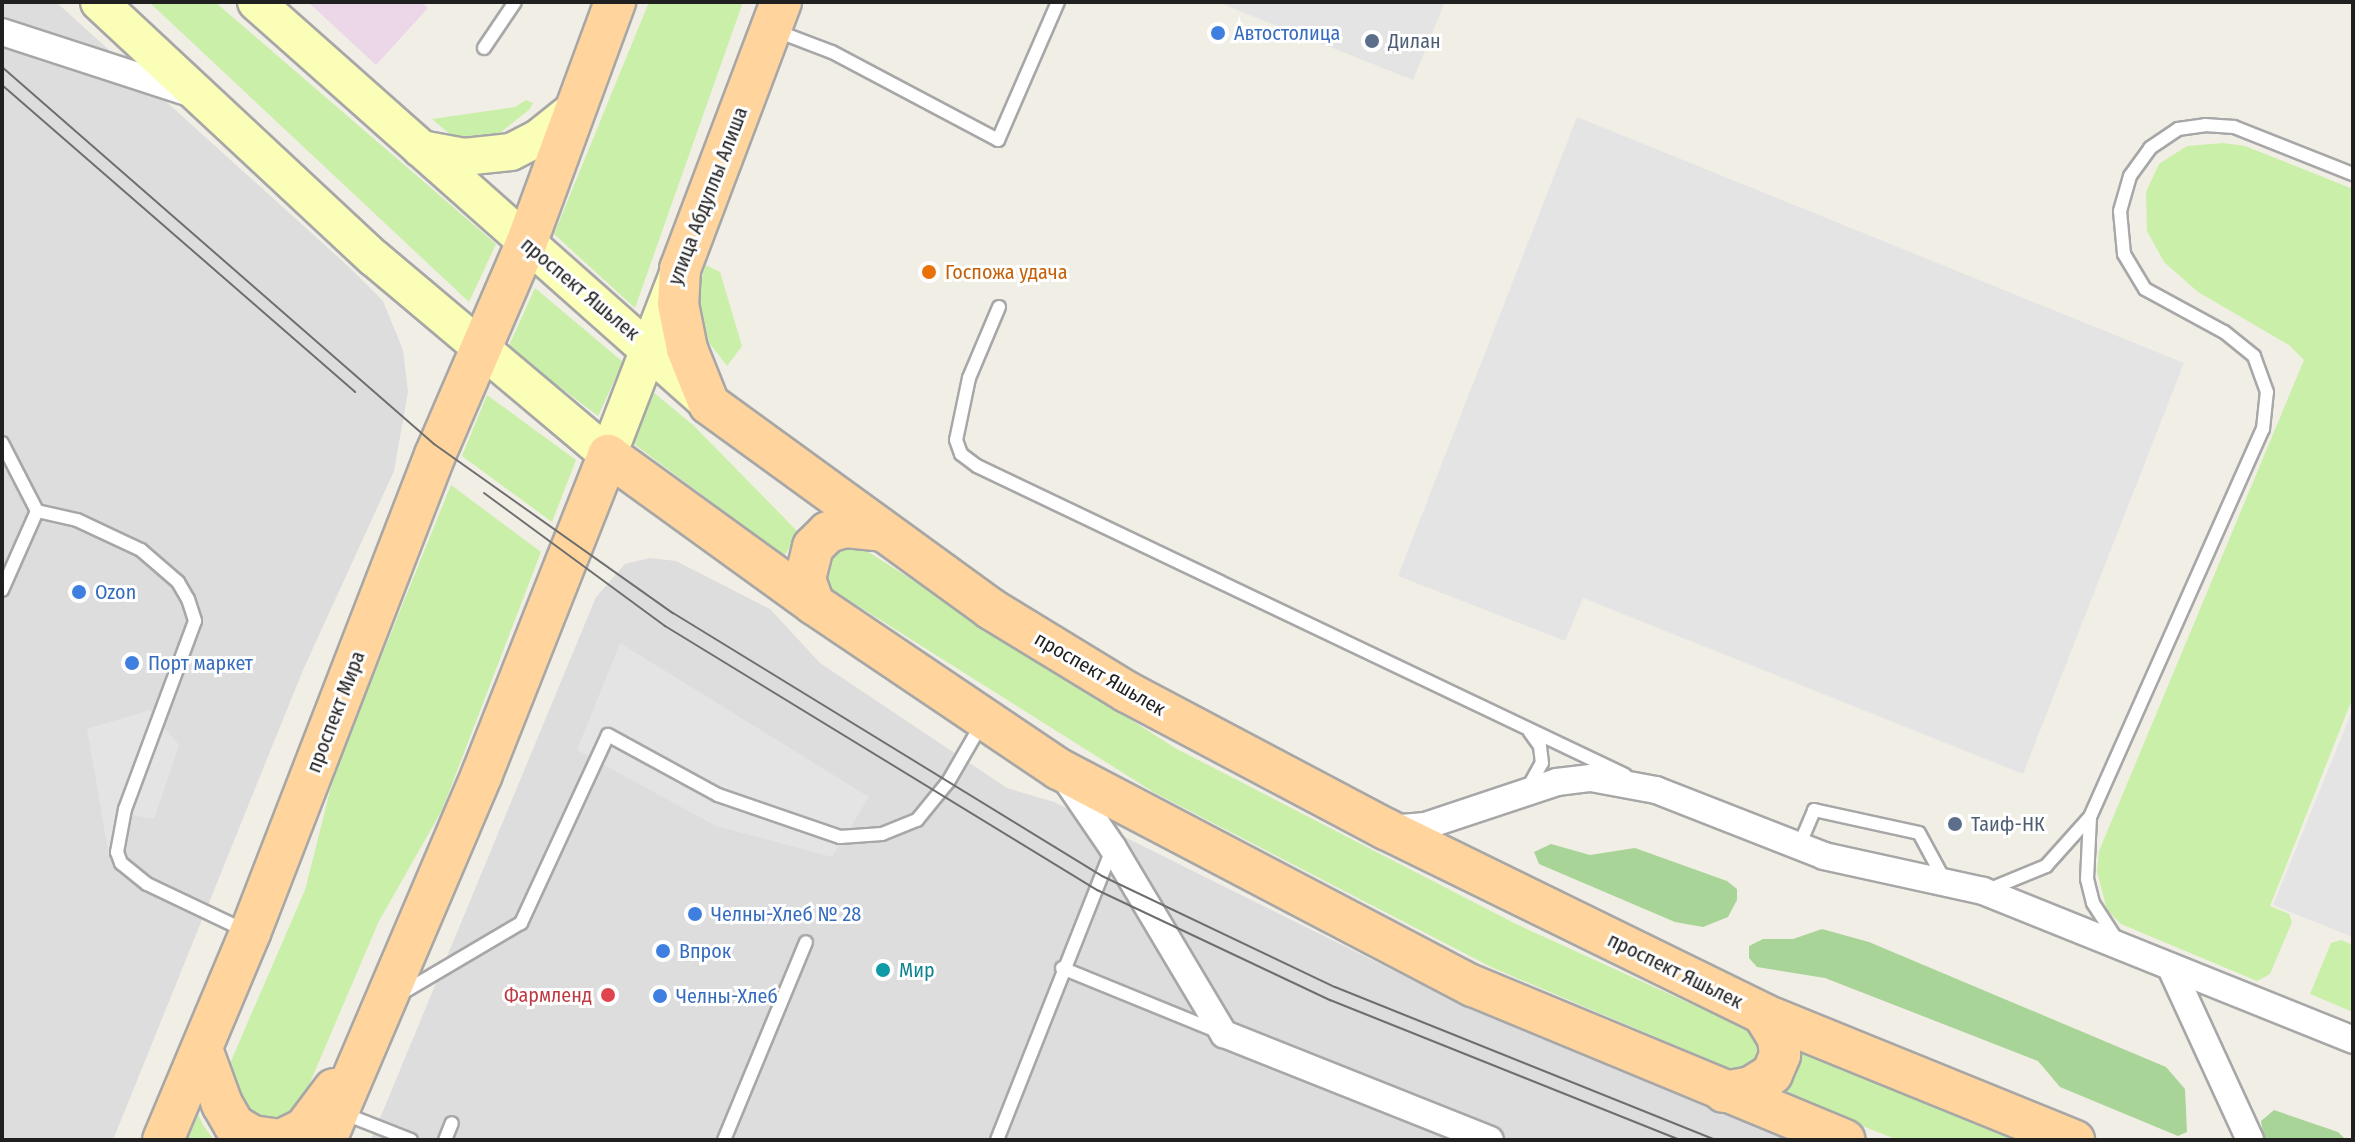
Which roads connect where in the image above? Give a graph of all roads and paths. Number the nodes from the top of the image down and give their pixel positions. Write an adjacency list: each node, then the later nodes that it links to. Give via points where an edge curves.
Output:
1 (99, 2): 9 (main road)
2 (256, 2): 11 (main road, проспект Яшьлек)
3 (515, 2): 8 (lane)
4 (615, 2): 10 (main road)
5 (1058, 2): 6 (lane, via 998,140 832,52)
6 (776, 16): 14 (main road, улица Абдуллы Алиша)
7 (2, 32): 9 (street)
8 (484, 48)
9 (210, 100): 17 (main road, via 374,258)
10 (576, 108): 11 (main road, via 511,152 464,157); 13 (main road)
11 (421, 149): 13 (main road, проспект Яшьлек)
12 (2353, 174): 30 (lane, via 2234,127 2205,125 2178,129 2130,176 2120,211 2124,254 2145,289 2224,332 2254,356 2267,392 2263,429)
13 (526, 244): 16 (main road, проспект Яшьлек); 17 (main road, проспект Мира)
14 (680, 269): 16 (main road, улица Абдуллы Алиша); 18 (main road, via 678,304 687,349)
15 (999, 307): 26 (lane, via 969,378 956,440 961,454)
16 (650, 348): 18 (main road, проспект Яшьлек); 20 (main road, улица Абдуллы Алиша)
17 (481, 351): 20 (main road); 36 (main road, проспект Мира)
18 (709, 404): 22 (main road, проспект Яшьлек)
19 (2, 443): 21 (lane)
20 (608, 455): 24 (main road); 41 (main road, via 482,774)
21 (37, 511): 23 (lane); 36 (lane, via 77,520 141,550 178,582 188,599 195,621 125,809 117,852 121,863 147,884)
22 (883, 531): 24 (main road, via 846,527 828,532 813,547 805,579); 31 (main road, проспект Яшьлек, via 991,609 1127,692)
23 (2, 590)
24 (814, 604): 25 (main road)
25 (984, 720): 27 (main road); 41 (lane, via 948,782 917,820 882,834 840,837 718,795 608,735 521,923)
26 (1528, 729): 28 (lane); 29 (lane, via 1540,746 1542,763)
27 (1059, 769): 33 (street); 47 (main road, via 1473,986)
28 (1656, 790): 29 (street, via 1591,778); 32 (street)
29 (1521, 795): 31 (street, via 1425,826)
30 (2090, 817): 35 (lane, via 2046,866); 38 (lane, via 2087,879 2093,903)
31 (1386, 829): 42 (main road, проспект Яшьлек)
32 (1799, 846): 34 (street); 34 (lane, via 1814,810 1919,833)
33 (1113, 848): 39 (lane); 43 (street)
34 (1945, 883): 35 (street)
35 (1983, 891): 38 (street)
36 (250, 933): 45 (main road, проспект Мира)
37 (806, 942): 53 (lane)
38 (2121, 944): 40 (street)
39 (1062, 968): 43 (lane); 54 (lane)
40 (2171, 968): 44 (street); 58 (street)
41 (382, 1004): 46 (main road)
42 (1763, 1014): 47 (main road, via 1778,1038 1780,1055 1772,1074 1751,1087); 57 (main road, проспект Яшьлек)
43 (1224, 1034): 55 (street)
44 (2353, 1040)
45 (202, 1049): 46 (main road, via 234,1125 252,1136 281,1140 304,1129); 50 (main road, проспект Мира)
46 (362, 1050): 49 (main road)
47 (1724, 1092): 56 (main road)
48 (452, 1123): 52 (lane)
49 (332, 1126): 51 (lane)
50 (163, 1140)
51 (411, 1140)
52 (445, 1140)
53 (724, 1140)
54 (997, 1140)
55 (1490, 1140)
56 (1844, 1140)
57 (2074, 1140)
58 (2250, 1140)

